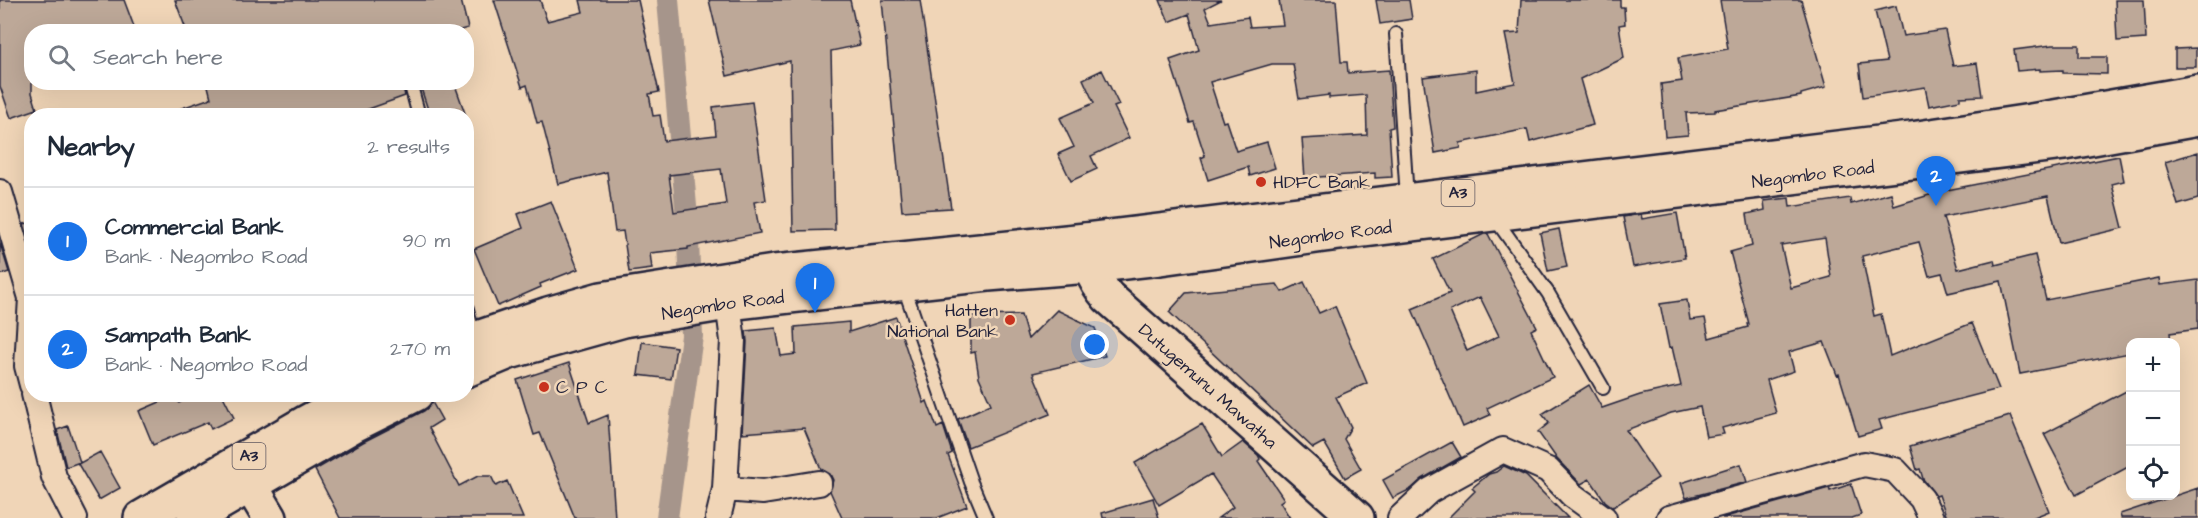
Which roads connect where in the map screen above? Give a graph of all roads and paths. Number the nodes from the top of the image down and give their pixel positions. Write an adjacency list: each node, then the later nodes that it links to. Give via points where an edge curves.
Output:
1 (1396, 34): 7 (lane)
2 (412, 90): 4 (lane)
3 (2198, 92): 7 (main road, Negombo Road / A3, via 1911,139)
4 (417, 108)
5 (2198, 119): 8 (main road, Negombo Road / A3, via 2065,143)
6 (0, 192): 10 (street)
7 (1407, 200): 9 (main road, Negombo Road / A3)
8 (1491, 214): 9 (main road, Negombo Road / A3); 16 (lane, via 1548,293)
9 (1088, 253): 11 (main road, Negombo Road / A3, via 988,274); 12 (main road, Negombo Road / A3, via 774,272); 29 (main road, Dutugemunu Mawatha, via 1095,282 1108,297)
10 (24, 277)
11 (903, 283): 12 (main road, Negombo Road / A3); 28 (lane)
12 (721, 296): 13 (main road, Negombo Road / A3); 22 (street, via 733,341)
13 (674, 300): 14 (main road, Negombo Road / A3, via 601,299); 15 (main road, Negombo Road / A3, via 624,320 509,352)
14 (474, 339)
15 (474, 367)
16 (1603, 388)
17 (36, 402): 23 (street, via 54,477)
18 (343, 402): 20 (main road, A3, via 305,423)
19 (400, 402): 20 (main road, A3)
20 (243, 474): 24 (main road, A3); 25 (main road, A3); 26 (main road)
21 (819, 483): 22 (street, via 764,492)
22 (725, 489): 27 (street)
23 (75, 518)
24 (141, 518)
25 (194, 518)
26 (270, 518)
27 (717, 518)
28 (986, 518)
29 (1357, 518)
30 (1400, 518): 31 (street, via 1429,491 1503,450 1548,470 1572,495)
31 (1604, 518)
32 (1669, 518): 33 (street, via 1864,464 1895,470 1922,499)
33 (1931, 518)

